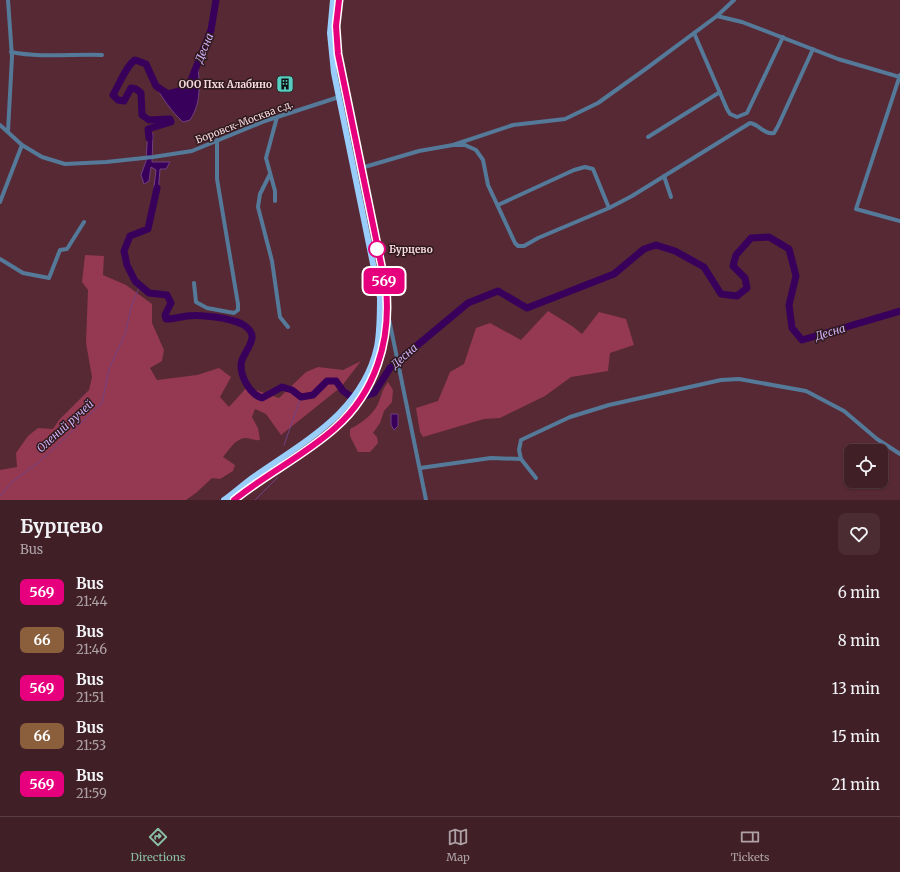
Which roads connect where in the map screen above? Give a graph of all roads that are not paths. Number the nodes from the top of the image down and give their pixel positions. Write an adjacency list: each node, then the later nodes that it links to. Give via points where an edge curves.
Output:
1 (8, 0): 9 (street)
2 (333, 0): 13 (highway, via 331,51)
3 (339, 0): 21 (highway, via 336,26 338,54)
4 (734, 0): 5 (street)
5 (717, 16): 6 (street); 7 (street)
6 (694, 33): 12 (street); 20 (street, via 598,103 565,119 513,125)
7 (783, 37): 8 (street); 12 (street, via 747,113 739,117 730,114)
8 (813, 49): 11 (street); 23 (street, via 774,133 766,132 750,123)
9 (11, 52): 10 (street, via 31,56); 16 (street)
10 (102, 55)
11 (900, 76): 29 (street, via 856,209)
12 (720, 92): 17 (street)
13 (339, 97): 14 (street, Боровск-Москва с.д.); 35 (highway, via 378,289)
14 (277, 117): 18 (street, Боровск-Москва с.д.); 22 (street, via 266,158)
15 (0, 125): 16 (street)
16 (8, 131): 19 (street)
17 (648, 137)
18 (217, 140): 19 (street, Боровск-Москва с.д., via 192,151 143,159 65,164 42,157); 32 (street, via 217,179 232,259 238,310 234,313 207,308 196,302)
19 (22, 145): 26 (street)
20 (453, 145): 21 (street, via 419,151); 27 (street, via 465,145 476,150 483,160 488,185)
21 (361, 168): 33 (highway, via 386,288)
22 (270, 174): 25 (street, via 275,190); 34 (street, via 260,194 258,207 272,261 280,317)
23 (664, 176): 24 (street); 28 (street)
24 (671, 197)
25 (274, 201)
26 (0, 202)
27 (498, 205): 28 (street, via 515,243 520,246); 28 (street, via 585,167 593,169)
28 (609, 208)
29 (900, 220)
30 (84, 222): 31 (street, via 66,249 61,249 49,278 23,273)
31 (0, 259)
32 (194, 283)
33 (387, 309): 35 (highway); 39 (street)
34 (288, 327)
35 (380, 347): 36 (highway, via 378,365 364,394 347,416)
36 (333, 425): 41 (highway); 42 (highway)
37 (900, 454): 38 (street, via 877,439 844,411 806,391 739,379 721,380 637,398 570,417 521,440)
38 (521, 459): 39 (street, via 491,458); 40 (street)
39 (420, 468): 43 (street)
40 (536, 478)
41 (224, 500)
42 (234, 500)
43 (426, 500)

